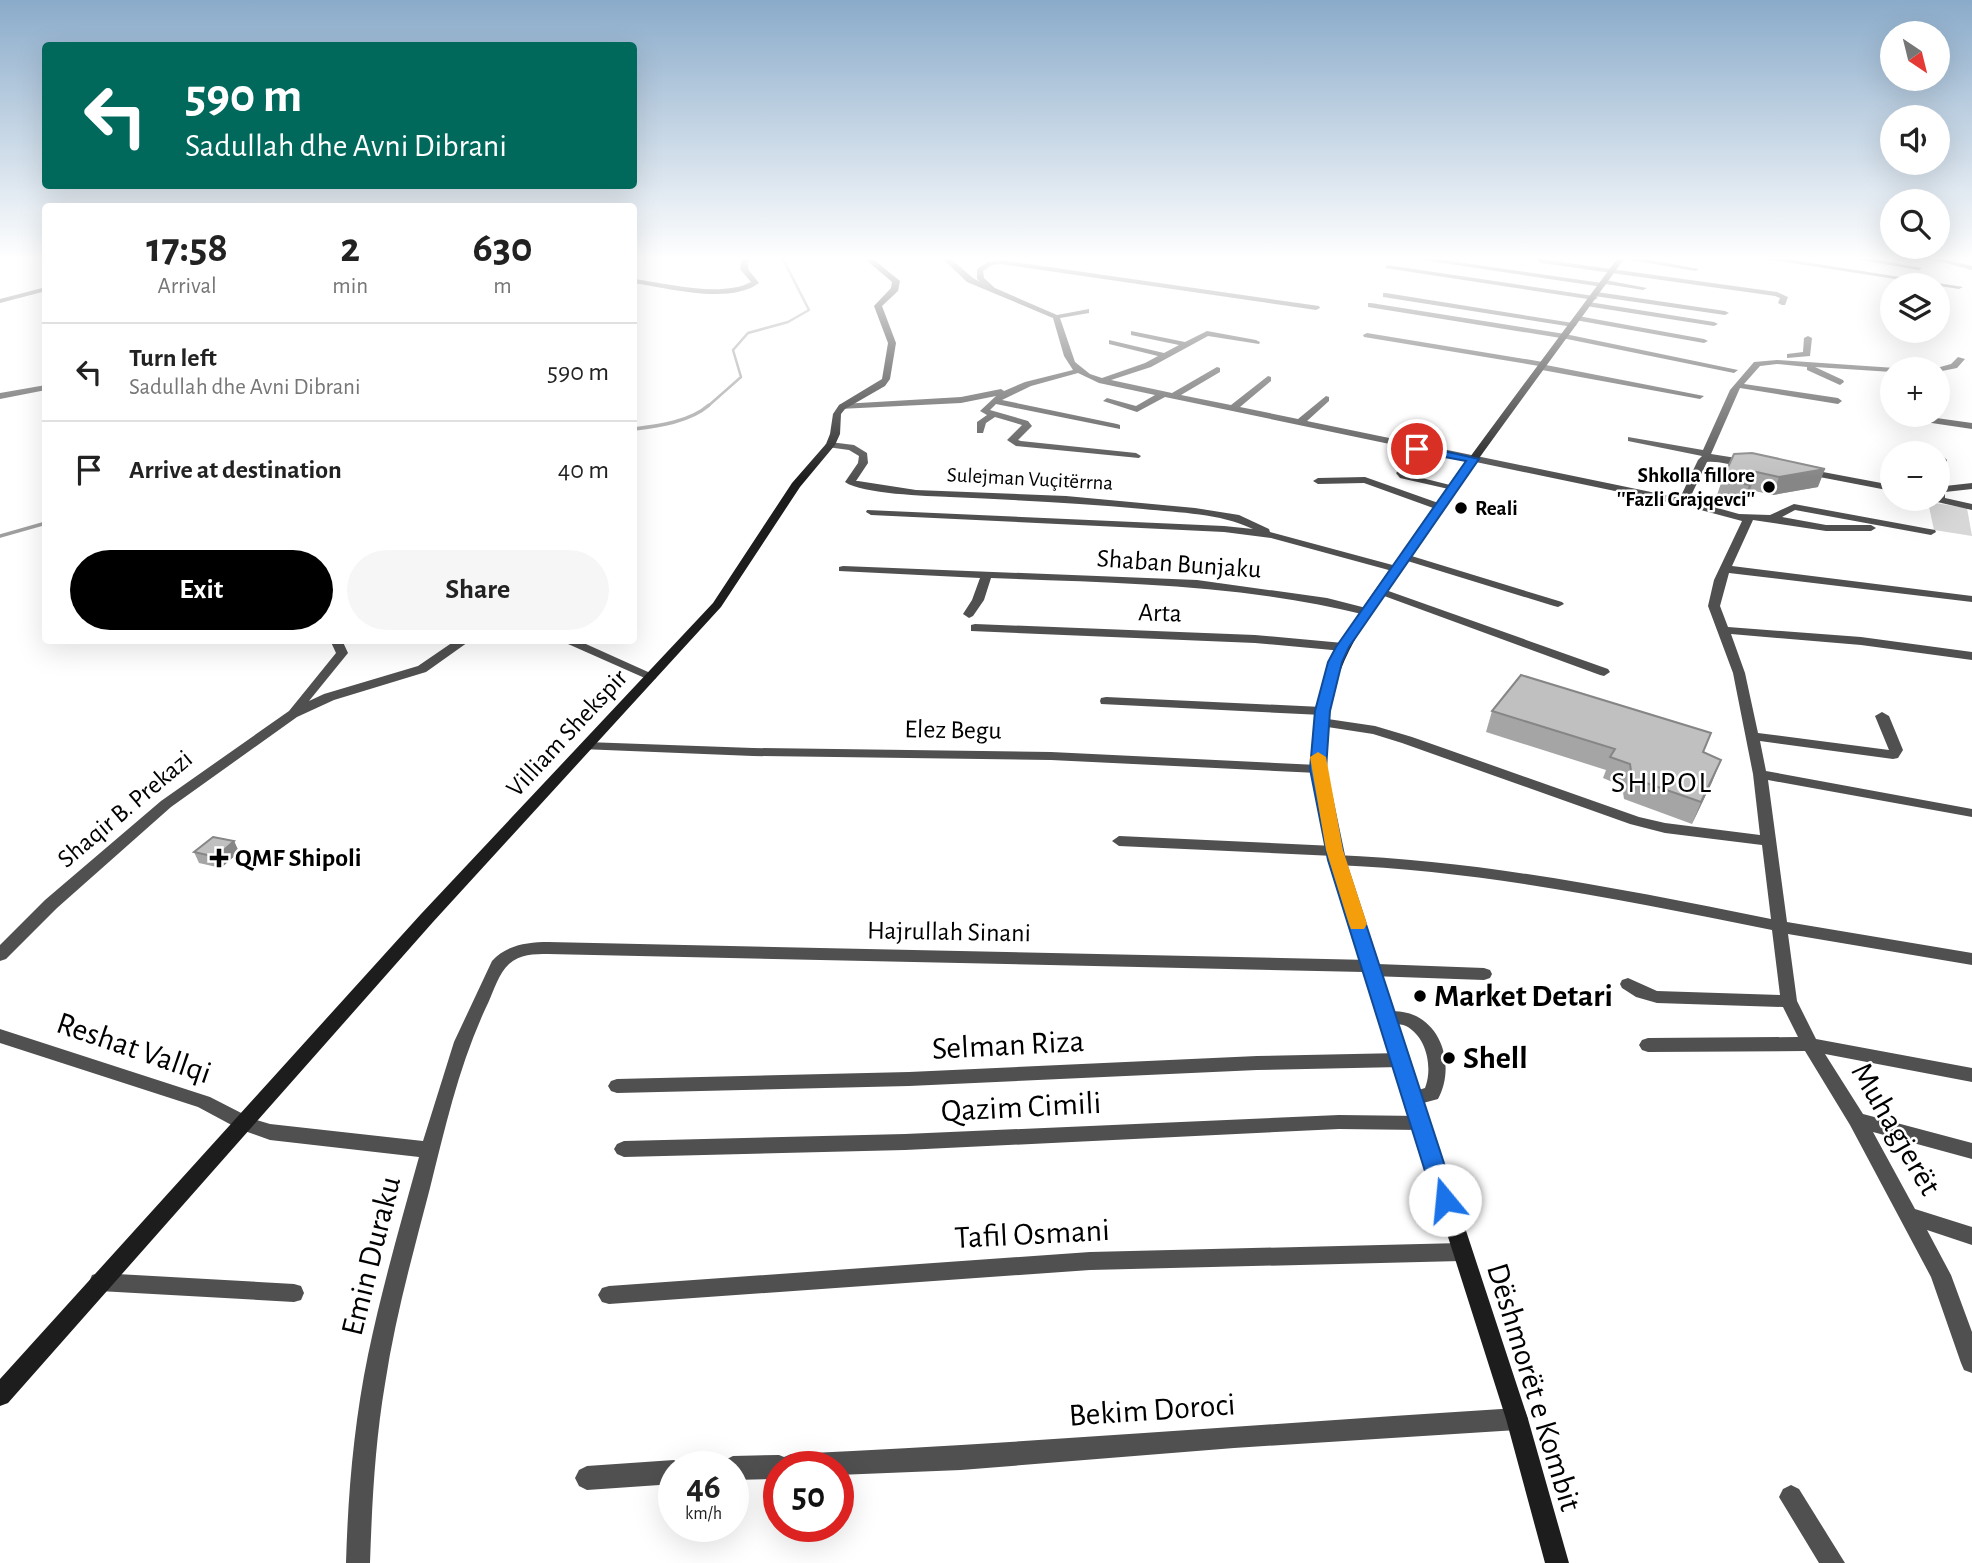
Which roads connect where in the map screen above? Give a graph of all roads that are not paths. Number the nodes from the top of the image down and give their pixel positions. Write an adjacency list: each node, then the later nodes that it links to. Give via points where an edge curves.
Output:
1 (890, 332): 39 (main road, via 892,352 882,384)
2 (1063, 332): 25 (street, via 1068,359)
3 (1540, 332): 8 (street)
4 (1568, 332): 8 (main road, Dëshmorët e Kombit)
5 (1672, 332): 10 (street)
6 (1134, 333): 13 (street)
7 (1367, 335): 20 (street)
8 (1565, 336): 20 (main road, Dëshmorët e Kombit); 24 (street)
9 (1808, 338): 14 (street)
10 (1704, 341)
11 (1112, 342): 15 (street)
12 (1256, 342): 13 (street, via 1207,333)
13 (1185, 344): 15 (street)
14 (1807, 354): 16 (street); 18 (street)
15 (1166, 356): 27 (street)
16 (1860, 359)
17 (1961, 359): 21 (street)
18 (1764, 362): 19 (street); 29 (street)
19 (1792, 363): 22 (street); 28 (street)
20 (1543, 365): 34 (street); 51 (main road, Dëshmorët e Kombit)
21 (1950, 368)
22 (1880, 369)
23 (1217, 370): 32 (street)
24 (1734, 370)
25 (1078, 371): 27 (street); 31 (street)
26 (1268, 379): 40 (street)
27 (1102, 381): 32 (street)
28 (1840, 382)
29 (1737, 385): 38 (street); 50 (street)
30 (42, 388): 33 (street)
31 (1015, 389): 36 (street); 39 (street, via 961,400)
32 (1168, 395): 37 (street, via 1137,409); 40 (street)
33 (0, 396)
34 (1700, 396)
35 (1326, 399): 42 (street)
36 (995, 401): 41 (street, via 984,411); 45 (street)
37 (1107, 401)
38 (1838, 401)
39 (842, 407): 48 (main road, Villiam Shekspir)
40 (1233, 408): 42 (street)
41 (992, 415): 46 (street, via 982,422); 49 (street, via 1025,423 1012,440 1019,444)
42 (1300, 422): 51 (street)
43 (1950, 423): 44 (street)
44 (1972, 426)
45 (1117, 427)
46 (980, 431)
47 (1631, 439): 50 (street)
48 (830, 445): 68 (street, Sulejman Vuçitërrna, via 851,447 864,455 850,482 856,484 1226,514); 88 (main road, Villiam Shekspir, via 796,485 724,596)
49 (1136, 456)
50 (1707, 456): 52 (street); 61 (street)
51 (1473, 459): 58 (main road, Dëshmorët e Kombit); 61 (street)
52 (1756, 464)
53 (1405, 468): 58 (street, via 1403,475)
54 (1791, 470): 56 (street)
55 (1318, 481): 62 (street, via 1365,480)
56 (1880, 486)
57 (1972, 486): 59 (street)
58 (1453, 487): 62 (main road, Dëshmorët e Kombit)
59 (1950, 492)
60 (1950, 499): 63 (street)
61 (1682, 502): 65 (street)
62 (1440, 507): 70 (main road, Dëshmorët e Kombit)
63 (1972, 507)
64 (871, 512): 68 (street, Sulejman Vuçitërrna, via 1148,524)
65 (1742, 516): 66 (street); 73 (street, Muhagjerët, via 1748,523)
66 (1772, 518): 67 (street, via 1801,508); 69 (street)
67 (1931, 531)
68 (1272, 535): 72 (street, Sulejman Vuçitërrna)
69 (1916, 537)
70 (1405, 557): 72 (main road, Dëshmorët e Kombit); 77 (street)
71 (843, 569): 74 (street, Shaban Bunjaku)
72 (1396, 569): 75 (main road, Dëshmorët e Kombit)
73 (1726, 569): 76 (street); 81 (street, Muhagjerët, via 1714,606)
74 (987, 575): 78 (street, Shaban Bunjaku, via 1197,583); 79 (street)
75 (1380, 592): 78 (main road, Dëshmorët e Kombit); 87 (street)
76 (1972, 599)
77 (1558, 604)
78 (1366, 611): 85 (main road, Dëshmorët e Kombit)
79 (969, 614)
80 (975, 628): 85 (street, Arta)
81 (1723, 630): 86 (street); 93 (street, Muhagjerët, via 1739,673)
82 (338, 644): 90 (street, Shaqir B. Prekazi, via 342,653)
83 (458, 644): 90 (street, Shaqir B. Prekazi, via 422,668 329,697)
84 (575, 644): 88 (street)
85 (1342, 647): 92 (main road, Dëshmorët e Kombit)
86 (1972, 656)
87 (1604, 672)
88 (651, 676): 94 (main road, Villiam Shekspir)
89 (1106, 701): 92 (street)
90 (292, 714): 102 (street, Shaqir B. Prekazi, via 166,804)
91 (1882, 716): 93 (street, via 1896,750 1893,755)
92 (1322, 717): 95 (main road, Dëshmorët e Kombit); 99 (street, via 1407,740 1635,821)
93 (1751, 736): 96 (street, Muhagjerët)
94 (586, 746): 95 (street, Elez Begu, via 1051,756); 118 (main road, Villiam Shekspir)
95 (1318, 769): 100 (main road, Dëshmorët e Kombit)
96 (1760, 774): 97 (street); 99 (street, Muhagjerët)
97 (1972, 813)
98 (1119, 841): 100 (street)
99 (1769, 841): 101 (street, Muhagjerët)
100 (1335, 855): 101 (street, via 1528,876); 104 (main road, Dëshmorët e Kombit)
101 (1780, 927): 103 (street); 107 (street, Muhagjerët)
102 (0, 955)
103 (1972, 959)
104 (1370, 968): 105 (street, Hajrullah Sinani); 108 (main road, Dëshmorët e Kombit); 120 (street, Hajrullah Sinani, via 527,949 501,962 478,1005 443,1094)
105 (1484, 974)
106 (1628, 984): 107 (street, via 1657,997)
107 (1789, 1001): 110 (street, Muhagjerët)
108 (1389, 1017): 112 (main road, Dëshmorët e Kombit); 115 (street, via 1418,1026 1437,1064 1439,1077 1432,1094)
109 (0, 1036): 118 (street, Reshat Vallqi, via 204,1102)
110 (1810, 1044): 111 (street, Muhagjerët); 113 (street, Muhagjerët); 116 (street, Muhagjerët)
111 (1648, 1045)
112 (1401, 1060): 114 (street, Selman Riza); 115 (main road, Dëshmorët e Kombit)
113 (1972, 1075)
114 (617, 1086)
115 (1412, 1099): 117 (main road, Dëshmorët e Kombit)
116 (1857, 1119): 121 (street); 122 (street, Muhagjerët)
117 (1421, 1123): 119 (street, Qazim Cimili, via 1326,1122 905,1142); 124 (main road, Dëshmorët e Kombit)
118 (246, 1124): 120 (street, Emin Duraku, via 287,1135); 125 (main road, Villiam Shekspir)
119 (624, 1149)
120 (430, 1150): 135 (street, Emin Duraku, via 384,1327 370,1406)
121 (1972, 1151)
122 (1909, 1215): 123 (street); 128 (street, Muhagjerët, via 1941,1275)
123 (1972, 1236)
124 (1461, 1252): 127 (street, Tafil Osmani, via 1090,1261); 130 (main road, Dëshmorët e Kombit)
125 (99, 1282): 126 (street); 129 (main road, Villiam Shekspir)
126 (294, 1293)
127 (609, 1296)
128 (1972, 1363)
129 (0, 1395)
130 (1517, 1419): 131 (street, Bekim Doroci); 136 (main road, Dëshmorët e Kombit)
131 (854, 1463)
132 (658, 1473): 133 (street)
133 (587, 1478)
134 (1791, 1497): 137 (street)
135 (358, 1563)
136 (1557, 1563)
137 (1833, 1563)

